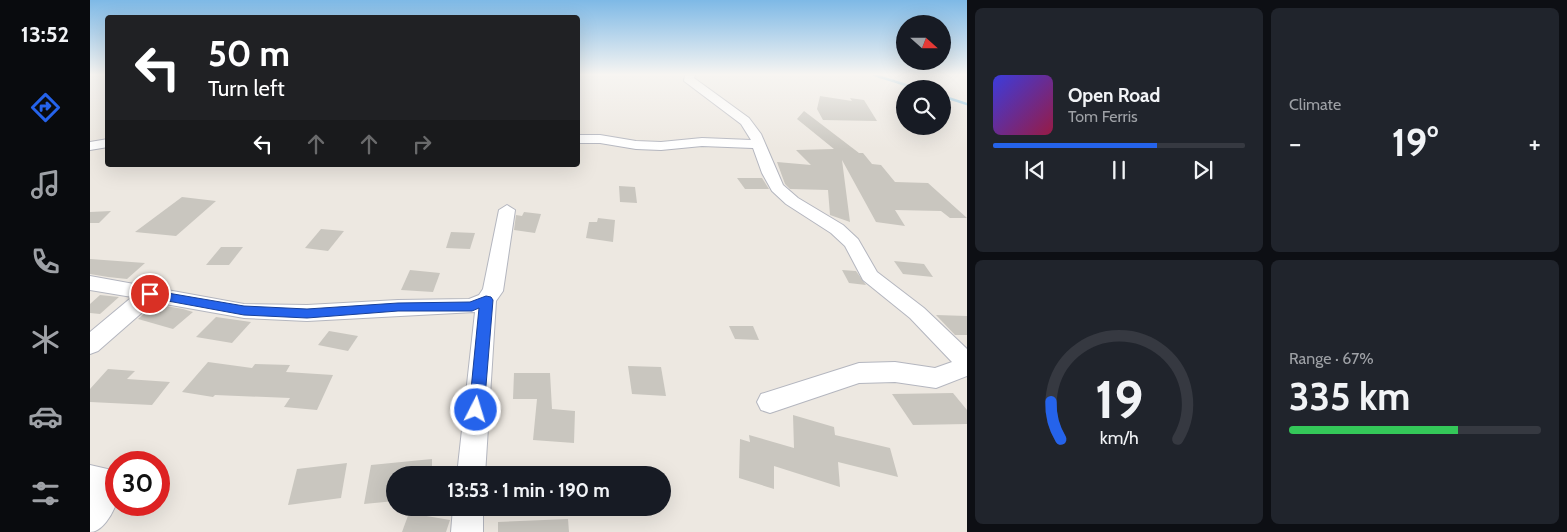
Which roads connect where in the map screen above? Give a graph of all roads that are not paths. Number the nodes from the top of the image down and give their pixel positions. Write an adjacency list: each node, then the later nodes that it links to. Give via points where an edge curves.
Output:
1 (719, 100): 4 (street, via 745,122)
2 (580, 139): 4 (street, via 600,138 662,146 702,142)
3 (105, 144): 5 (street)
4 (757, 144): 11 (street, via 778,188 852,243 870,276 917,313)
5 (90, 146)
6 (507, 210): 9 (street, via 493,291)
7 (90, 283): 8 (street)
8 (150, 294): 9 (street, via 244,311 307,314 398,307 472,306); 10 (street)
9 (486, 300): 13 (street)
10 (90, 345)
11 (967, 365): 12 (street, via 936,378 895,372 858,373)
12 (770, 402)
13 (472, 466)
14 (90, 479): 16 (street, via 108,482 106,493)
15 (468, 516): 17 (street)
16 (90, 519)
17 (467, 532)

